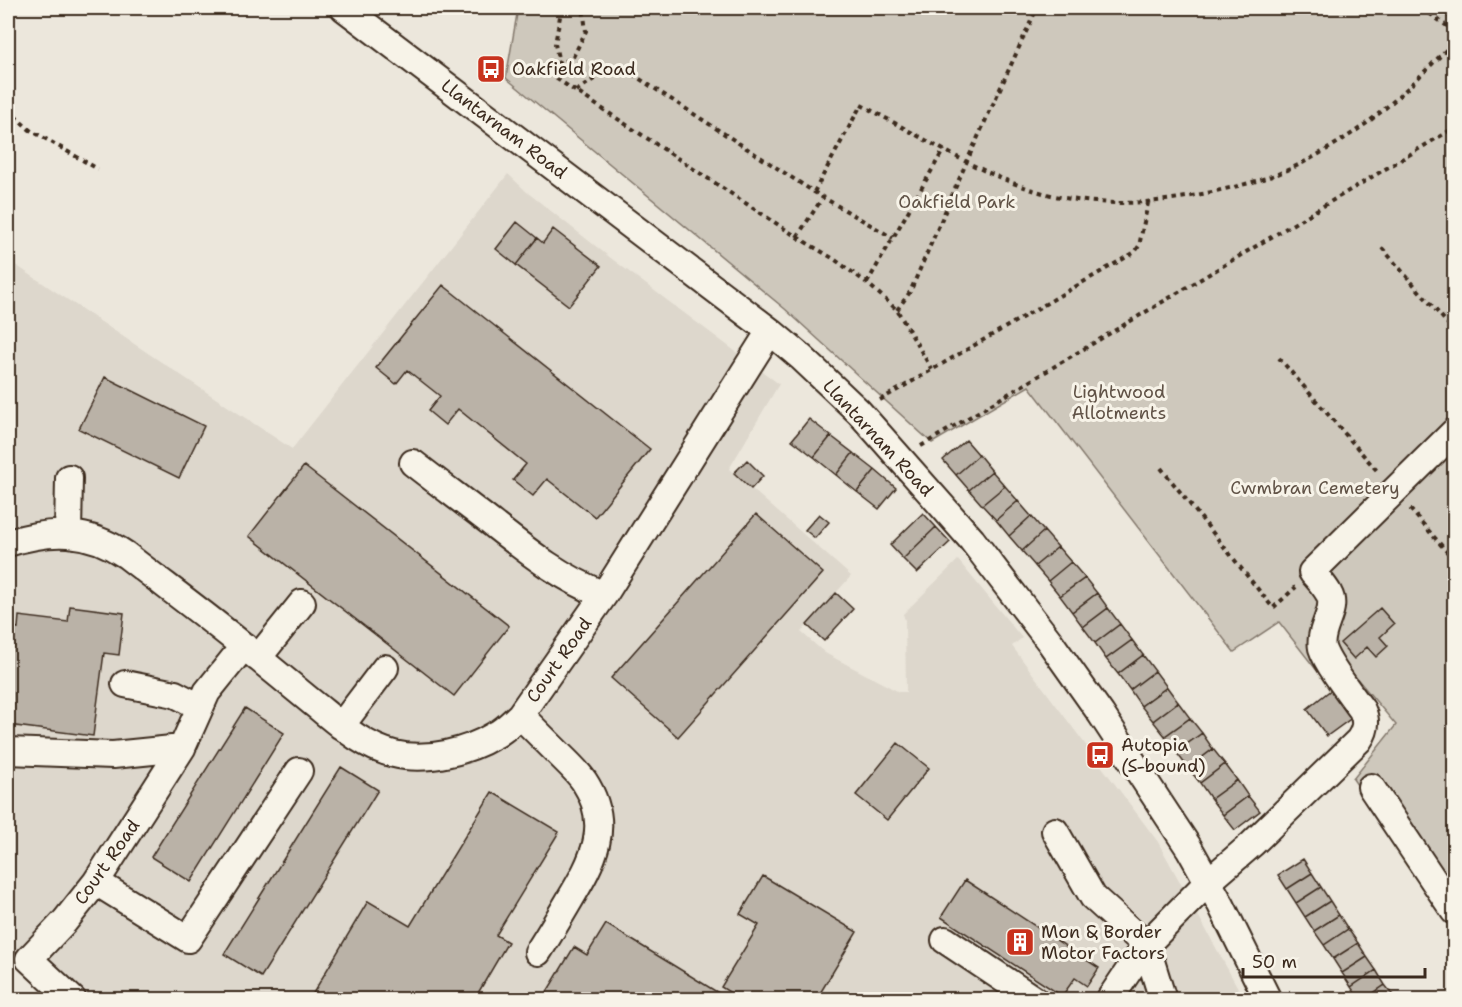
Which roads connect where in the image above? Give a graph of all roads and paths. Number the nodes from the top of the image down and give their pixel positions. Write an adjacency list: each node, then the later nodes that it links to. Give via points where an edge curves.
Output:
1 (563, 8): 8 (path, via 555,44)
2 (583, 8): 8 (path, via 584,36 572,58)
3 (1037, 8): 13 (path)
4 (1422, 8): 6 (path)
5 (356, 11): 23 (street, Llantarnam Road)
6 (1455, 31)
7 (1455, 42): 17 (path, via 1383,111 1314,157 1238,186)
8 (559, 63): 9 (path, via 554,70 555,78)
9 (576, 91): 15 (path, via 611,70 626,70); 18 (path)
10 (8, 110): 14 (path, via 30,130)
11 (1455, 128): 29 (path)
12 (944, 149): 13 (path); 15 (path, via 861,105); 19 (path)
13 (967, 161): 17 (path, via 1000,177 1063,198); 22 (path, via 910,292)
14 (98, 169)
15 (814, 192): 16 (path)
16 (823, 197): 18 (path); 19 (path)
17 (1148, 203): 26 (path, via 1135,252)
18 (797, 237): 21 (path)
19 (893, 238): 21 (path)
20 (1382, 248): 24 (path)
21 (867, 283): 22 (path)
22 (897, 310): 26 (path)
23 (770, 331): 27 (street, Llantarnam Road); 38 (street, Court Road)
24 (1455, 331)
25 (1279, 358): 33 (path)
26 (932, 370): 27 (path)
27 (859, 412): 29 (street, Llantarnam Road)
28 (1455, 432): 33 (street)
29 (900, 459): 52 (street, Llantarnam Road, via 972,540 1050,642 1160,802)
30 (413, 463): 38 (street, via 538,559)
31 (1161, 468): 37 (path, via 1273,608)
32 (69, 478): 34 (street)
33 (1395, 491): 36 (path); 37 (street)
34 (68, 534): 35 (street, Court Road, via 34,535); 40 (street, Court Road, via 114,547)
35 (8, 543)
36 (1455, 560)
37 (1312, 572): 52 (street, via 1331,598 1322,635 1323,650 1362,710 1364,733)
38 (604, 595): 44 (street, Court Road)
39 (302, 603): 40 (street)
40 (251, 652): 43 (street, Court Road, via 207,692); 45 (street, Court Road)
41 (385, 668): 45 (street)
42 (125, 684): 43 (street, via 175,694)
43 (200, 707): 46 (street, Court Road)
44 (520, 715): 45 (street, Court Road, via 497,735 483,741 453,752 420,757 377,749); 56 (street, via 583,780 594,801 599,826 596,849 585,874)
45 (341, 726)
46 (182, 748): 47 (street, via 113,755); 51 (street, Court Road)
47 (8, 751)
48 (299, 771): 51 (street, via 188,939)
49 (1371, 787): 53 (street)
50 (1055, 831): 55 (street, via 1093,897)
51 (96, 882): 57 (street, Court Road, via 29,959)
52 (1208, 882): 55 (street); 61 (street, Llantarnam Road)
53 (1455, 911)
54 (945, 940): 58 (street)
55 (1146, 945): 59 (street); 60 (street)
56 (538, 952)
57 (73, 999)
58 (1035, 999)
59 (1109, 999)
60 (1163, 999)
61 (1268, 999)

